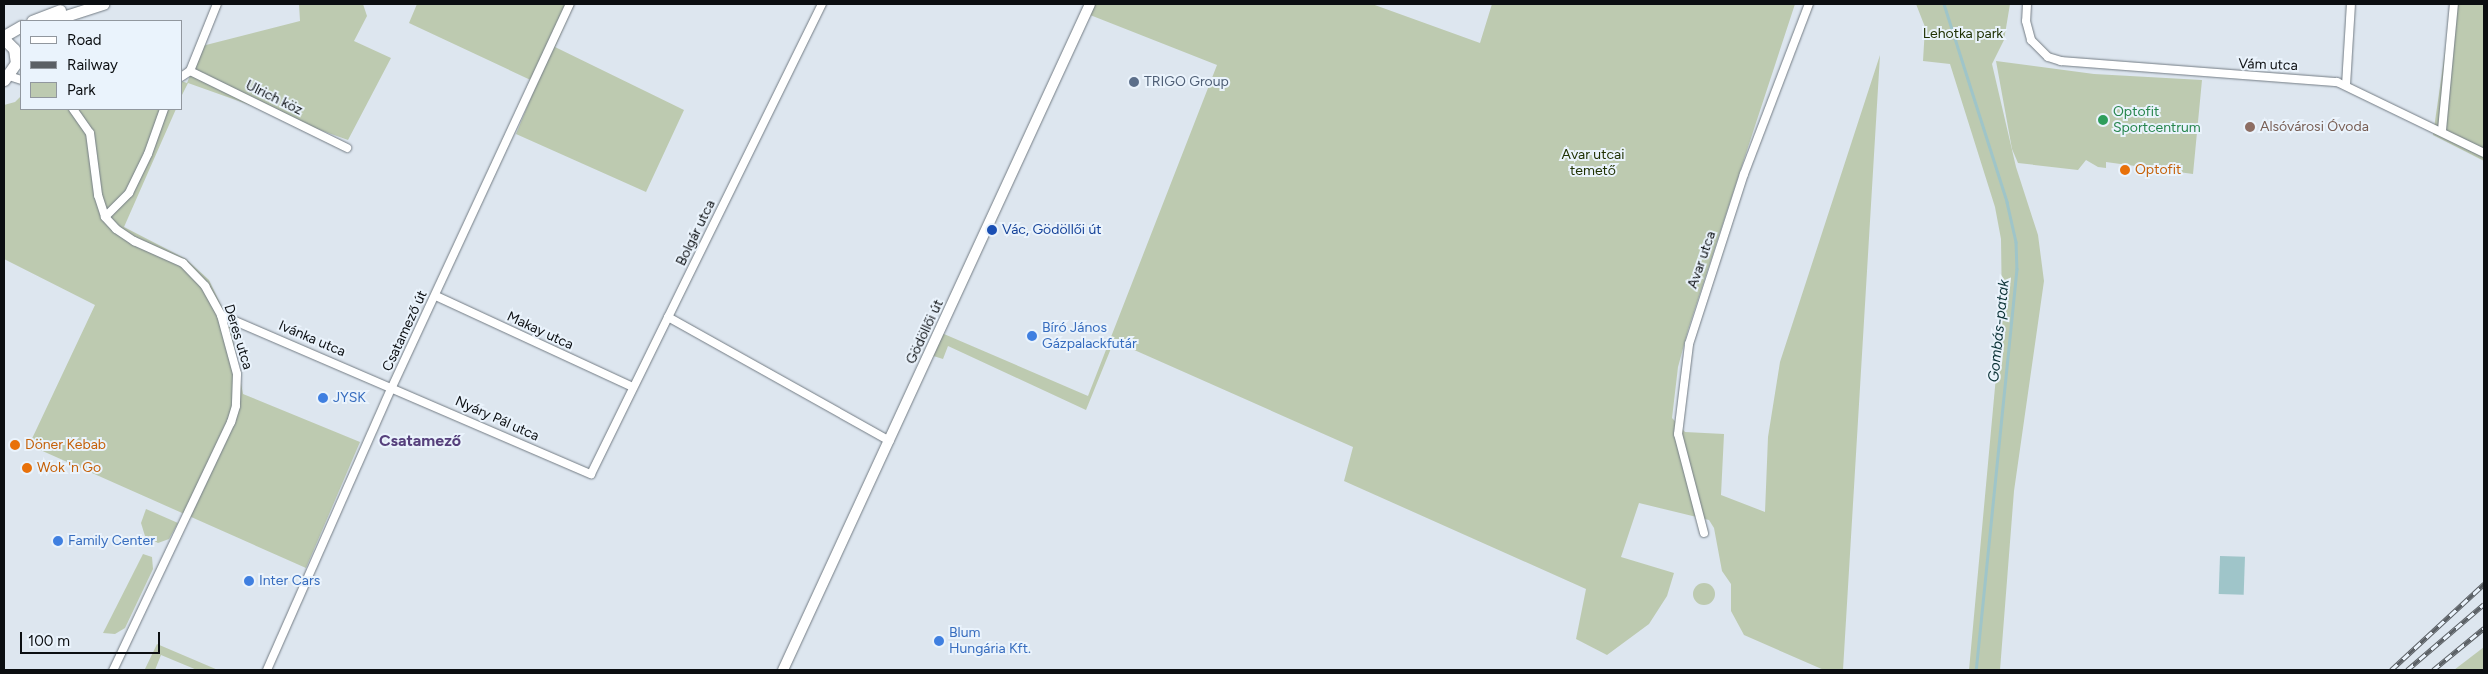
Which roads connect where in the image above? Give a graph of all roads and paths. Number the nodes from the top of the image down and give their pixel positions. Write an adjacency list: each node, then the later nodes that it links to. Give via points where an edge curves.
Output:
1 (80, 4): 11 (main road)
2 (103, 4): 12 (main road)
3 (217, 4): 16 (street)
4 (570, 4): 27 (street, Csatamező út)
5 (822, 4): 29 (street, Bolgár utca)
6 (1090, 4): 32 (main road, Gödöllői út)
7 (1809, 4): 34 (street, Avar utca, via 1744,174 1689,344 1678,434)
8 (2027, 4): 20 (street, Vám utca, via 2027,30 2038,49 2073,64 2234,77 2327,80)
9 (2351, 4): 20 (street)
10 (2454, 4): 23 (street)
11 (35, 20)
12 (53, 20)
13 (20, 27): 14 (main road)
14 (4, 37): 15 (main road)
15 (18, 53): 18 (main road, via 16,63)
16 (190, 71): 17 (street); 24 (street, Ulrich köz)
17 (182, 75)
18 (6, 78): 19 (street)
19 (20, 80)
20 (2346, 85): 23 (street, Vám utca)
21 (74, 110): 26 (street, Deres utca, via 90,133 98,195)
22 (164, 110): 26 (street, via 148,154 129,193)
23 (2442, 130): 25 (street, Vám utca)
24 (347, 148)
25 (2484, 153)
26 (105, 217): 28 (street, Deres utca, via 116,230 134,241 191,269)
27 (436, 296): 30 (street, Csatamező út); 31 (street, Makay utca)
28 (221, 315): 30 (street, Ivánka utca); 35 (street, Deres utca, via 237,374 236,406)
29 (668, 317): 31 (street, Bolgár utca); 32 (street)
30 (392, 387): 33 (street, Nyáry Pál utca); 36 (street, Csatamező út)
31 (634, 387): 33 (street, Bolgár utca)
32 (890, 441): 37 (main road, Gödöllői út)
33 (591, 474)
34 (1704, 532)
35 (113, 670)
36 (267, 670)
37 (783, 670)

